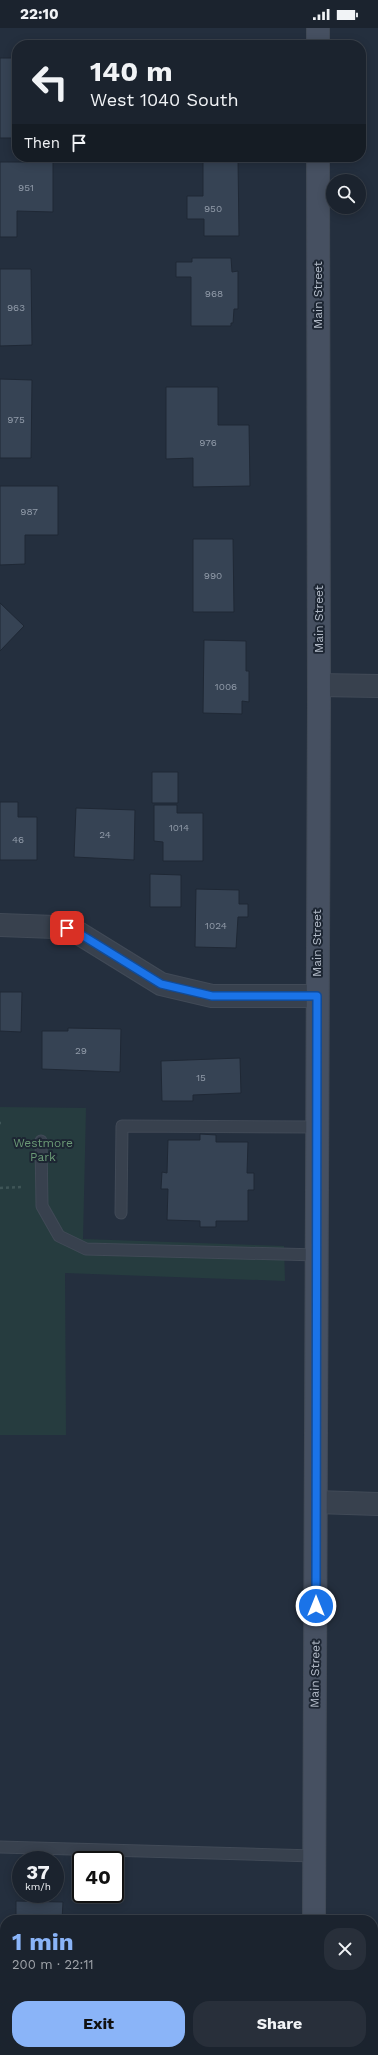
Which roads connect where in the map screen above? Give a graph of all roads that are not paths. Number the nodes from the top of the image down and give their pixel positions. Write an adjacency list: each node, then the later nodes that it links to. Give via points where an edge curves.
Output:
1 (318, 28): 2 (street)
2 (318, 40)
3 (318, 162): 4 (street, Main Street)
4 (319, 684): 5 (street); 7 (street, Main Street)
5 (378, 686)
6 (0, 925): 7 (street, via 67,928 161,984 205,994)
7 (317, 996): 8 (street, Main Street)
8 (317, 1127): 10 (lane, via 122,1126); 11 (street, Main Street)
9 (41, 1141): 11 (lane, via 42,1206 59,1236 86,1249)
10 (121, 1213)
11 (317, 1255): 12 (street, Main Street)
12 (316, 1502): 13 (street); 15 (street, Main Street)
13 (378, 1504)
14 (0, 1847): 15 (lane)
15 (314, 1856): 16 (street, Main Street)
16 (314, 1915)

